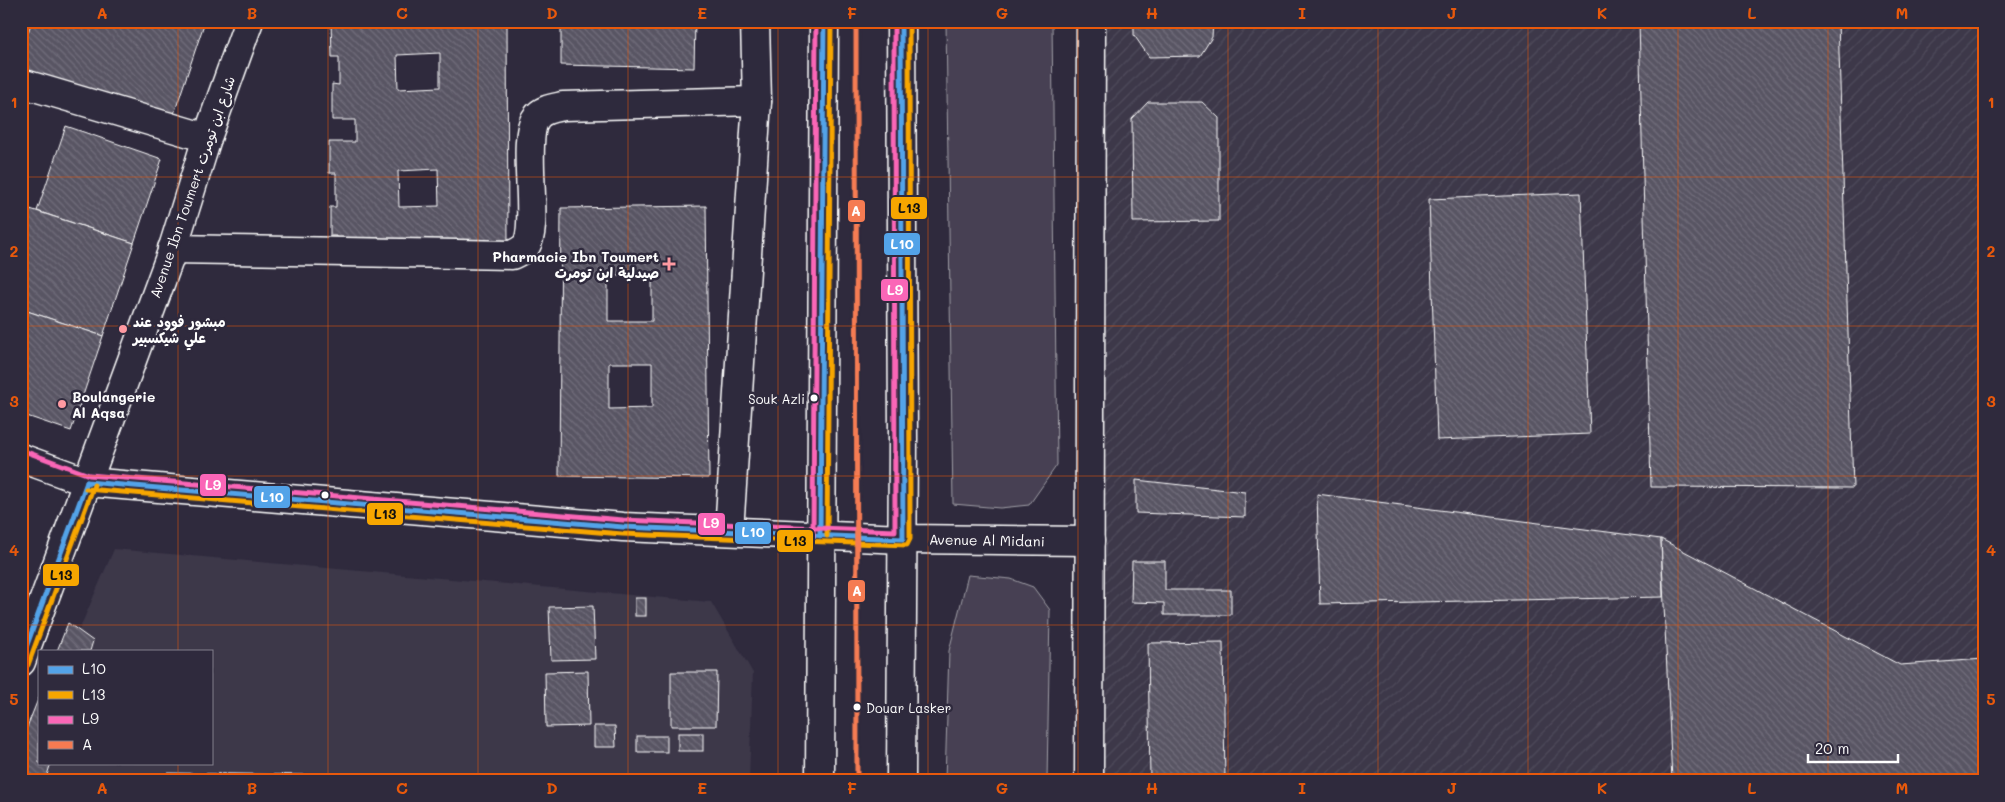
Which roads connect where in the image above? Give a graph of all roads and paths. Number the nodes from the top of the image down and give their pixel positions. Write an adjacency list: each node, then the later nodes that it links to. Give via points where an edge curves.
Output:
1 (249, 21): 8 (street, Avenue Ibn Toumert شارع ابن تومرت)
2 (756, 21): 7 (street)
3 (824, 21): 13 (street)
4 (901, 21): 14 (street)
5 (1091, 21): 15 (street)
6 (21, 83): 8 (street)
7 (757, 101): 9 (street, via 563,106 543,112 536,118 531,140 528,242 525,248 512,255); 12 (street)
8 (207, 138): 9 (street, Avenue Ibn Toumert شارع ابن تومرت)
9 (172, 249): 11 (street, Avenue Ibn Toumert شارع ابن تومرت)
10 (21, 458): 11 (street, Avenue Al Midani)
11 (87, 482): 12 (street, Avenue Al Midani, via 623,527); 16 (street, Avenue Ibn Toumert شارع ابن تومرت)
12 (729, 531): 13 (street, Avenue Al Midani)
13 (820, 536): 14 (street, Avenue Al Midani); 17 (street)
14 (903, 539): 15 (street, Avenue Al Midani); 18 (street)
15 (1090, 542): 19 (street)
16 (21, 662)
17 (820, 781)
18 (901, 781)
19 (1089, 781)

